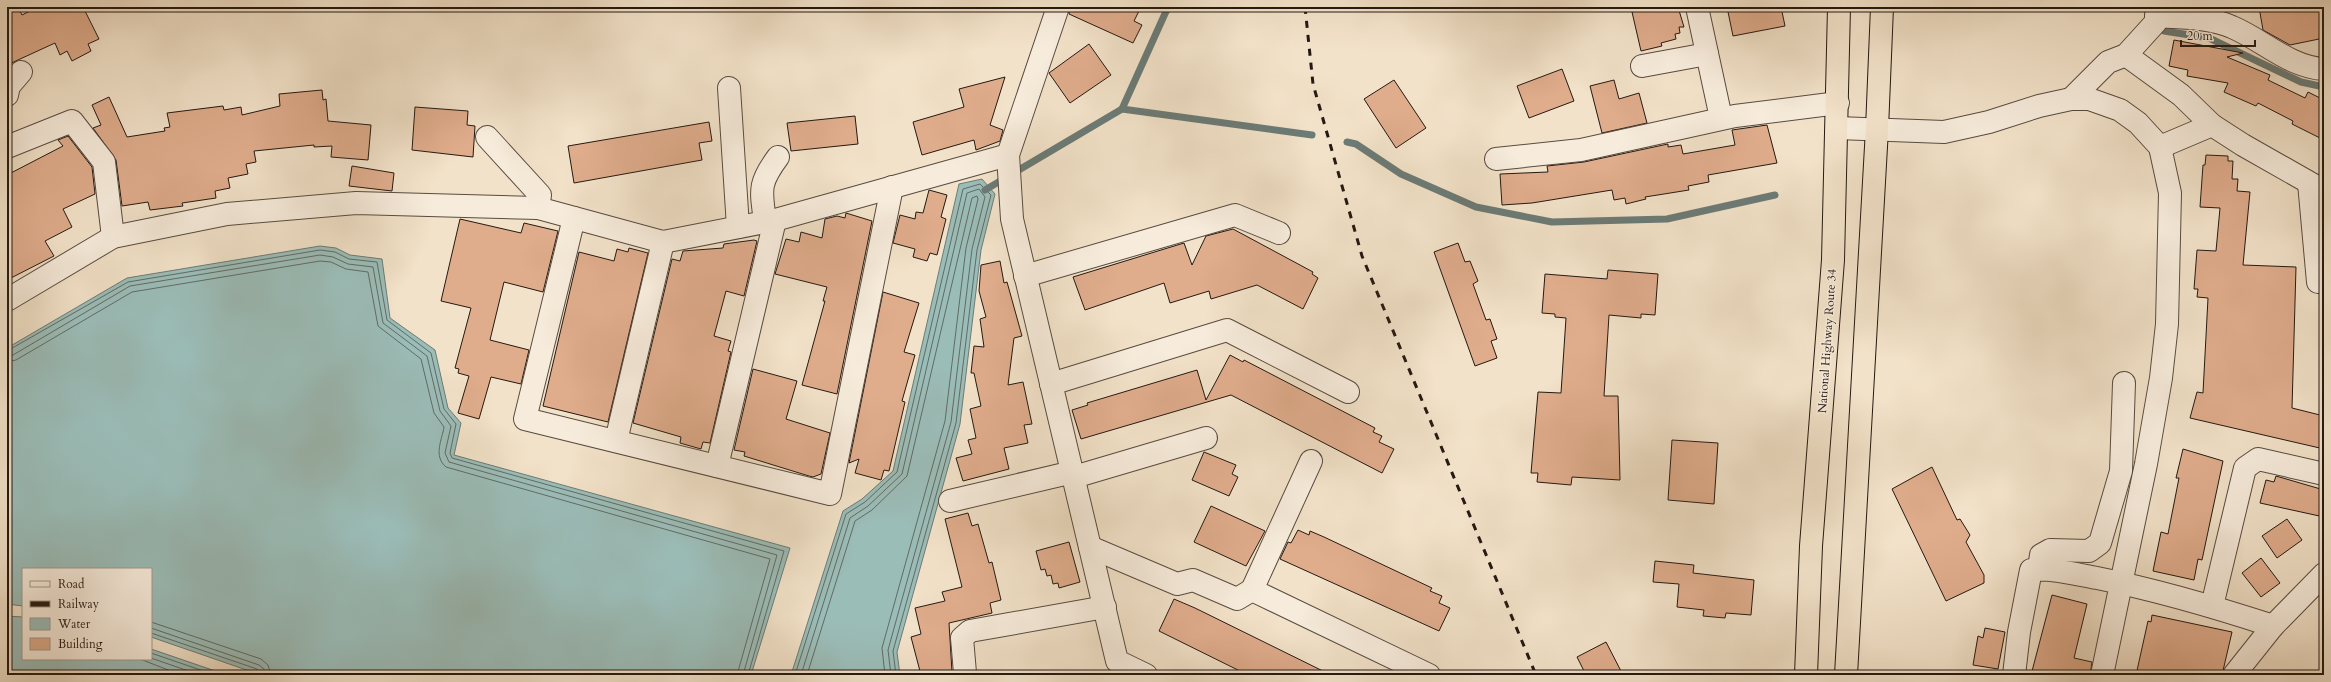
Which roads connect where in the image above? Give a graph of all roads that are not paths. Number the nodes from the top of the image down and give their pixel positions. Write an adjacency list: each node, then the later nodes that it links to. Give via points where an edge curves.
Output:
1 (1058, 7): 22 (street)
2 (1697, 7): 6 (street)
3 (1839, 7): 14 (highway, National Highway Route 34)
4 (1882, 7): 18 (highway)
5 (2157, 12): 7 (street, via 2156,22); 9 (street, via 2231,26 2288,58)
6 (1707, 54): 8 (street); 15 (street)
7 (2126, 55): 13 (street, via 2108,62); 16 (street, via 2181,95)
8 (1642, 66)
9 (2324, 69)
10 (21, 72): 12 (street, via 10,86)
11 (729, 88): 30 (street)
12 (7, 95)
13 (2071, 99): 18 (street, via 1944,132); 21 (street, via 2089,99 2120,110 2138,123)
14 (1838, 103): 15 (street); 17 (highway, National Highway Route 34)
15 (1721, 118): 24 (street, via 1581,150)
16 (2212, 124): 21 (street); 25 (street)
17 (1837, 128): 18 (street); 58 (highway, National Highway Route 34, via 1833,260 1811,546)
18 (1877, 129): 59 (highway)
19 (486, 137): 27 (street, via 540,194)
20 (7, 147): 32 (street, via 72,121 104,162)
21 (2160, 147): 50 (street, via 2170,193 2167,324 2161,378)
22 (1008, 156): 26 (street); 34 (street, via 1012,219)
23 (778, 157): 29 (street, via 766,173 761,187)
24 (1496, 159)
25 (2317, 187): 35 (street)
26 (892, 188): 29 (street); 43 (street, via 830,494)
27 (538, 208): 28 (street); 32 (street, via 356,203 227,214)
28 (574, 218): 33 (street); 41 (street, via 525,418)
29 (770, 220): 30 (street); 43 (street)
30 (738, 227): 33 (street)
31 (1279, 233): 34 (street, via 1235,215)
32 (113, 237): 36 (street)
33 (663, 242): 41 (street)
34 (1025, 276): 38 (street)
35 (2318, 282)
36 (7, 300)
37 (2124, 383): 48 (street, via 2121,471 2100,543 2089,551 2050,550 2041,555)
38 (1051, 384): 39 (street, via 1227,330); 45 (street)
39 (1348, 392)
40 (1206, 438): 45 (street)
41 (616, 441): 43 (street)
42 (1311, 461): 51 (street)
43 (717, 466)
44 (2324, 474): 52 (street, via 2258,459 2245,468)
45 (1073, 475): 46 (street); 47 (street)
46 (950, 501)
47 (1090, 547): 51 (street, via 1177,584 1193,580 1237,599); 53 (street)
48 (2039, 570): 50 (street, via 2047,569); 60 (street, via 2031,570)
49 (2324, 574): 54 (street)
50 (2122, 583): 52 (street); 61 (street)
51 (1252, 590): 57 (street)
52 (2212, 606): 54 (street)
53 (1105, 607): 55 (street, via 970,631 962,638); 56 (street, via 1117,661)
54 (2273, 626): 62 (street)
55 (965, 673)
56 (1146, 675)
57 (1429, 675)
58 (1806, 675)
59 (1846, 675)
60 (2014, 675)
61 (2102, 675)
62 (2234, 675)

